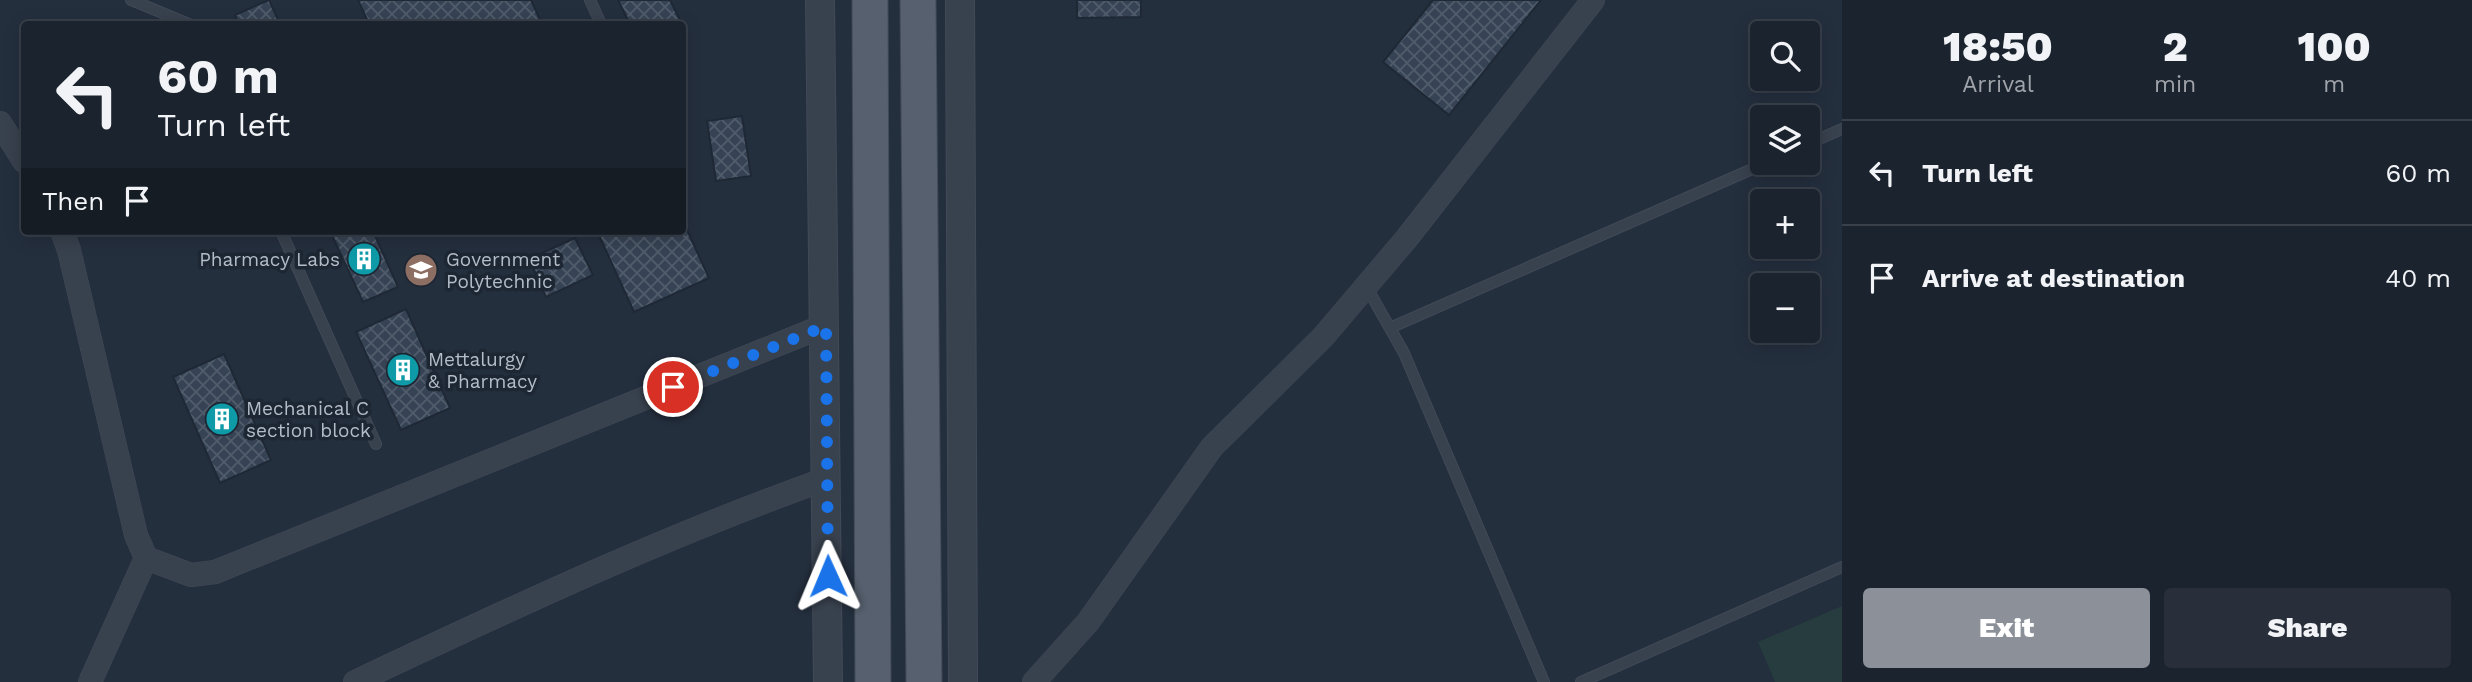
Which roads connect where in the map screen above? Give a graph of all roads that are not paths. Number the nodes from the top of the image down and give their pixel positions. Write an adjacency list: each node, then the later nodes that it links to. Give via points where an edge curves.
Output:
1 (131, 0): 8 (lane)
2 (590, 0): 9 (lane)
3 (820, 0): 18 (street)
4 (870, 0): 27 (main road)
5 (918, 0): 28 (main road)
6 (960, 0): 29 (street)
7 (1593, 0): 17 (street)
8 (182, 21)
9 (600, 21)
10 (0, 123): 13 (street)
11 (1842, 129): 12 (lane)
12 (1820, 139)
13 (21, 156)
14 (1750, 170): 19 (lane)
15 (63, 235): 22 (street, via 136,535)
16 (283, 235): 20 (lane)
17 (1366, 286): 19 (lane); 30 (street, via 1323,337 1212,447 1088,622)
18 (826, 326): 21 (street); 22 (street, via 215,572 191,575)
19 (1392, 327): 31 (lane)
20 (376, 444)
21 (826, 479): 25 (street, via 652,545); 26 (street)
22 (146, 558): 24 (street)
23 (1842, 567): 32 (lane)
24 (90, 682)
25 (355, 682)
26 (828, 682)
27 (873, 682)
28 (924, 682)
29 (963, 682)
30 (1034, 682)
31 (1544, 682)
32 (1581, 682)

